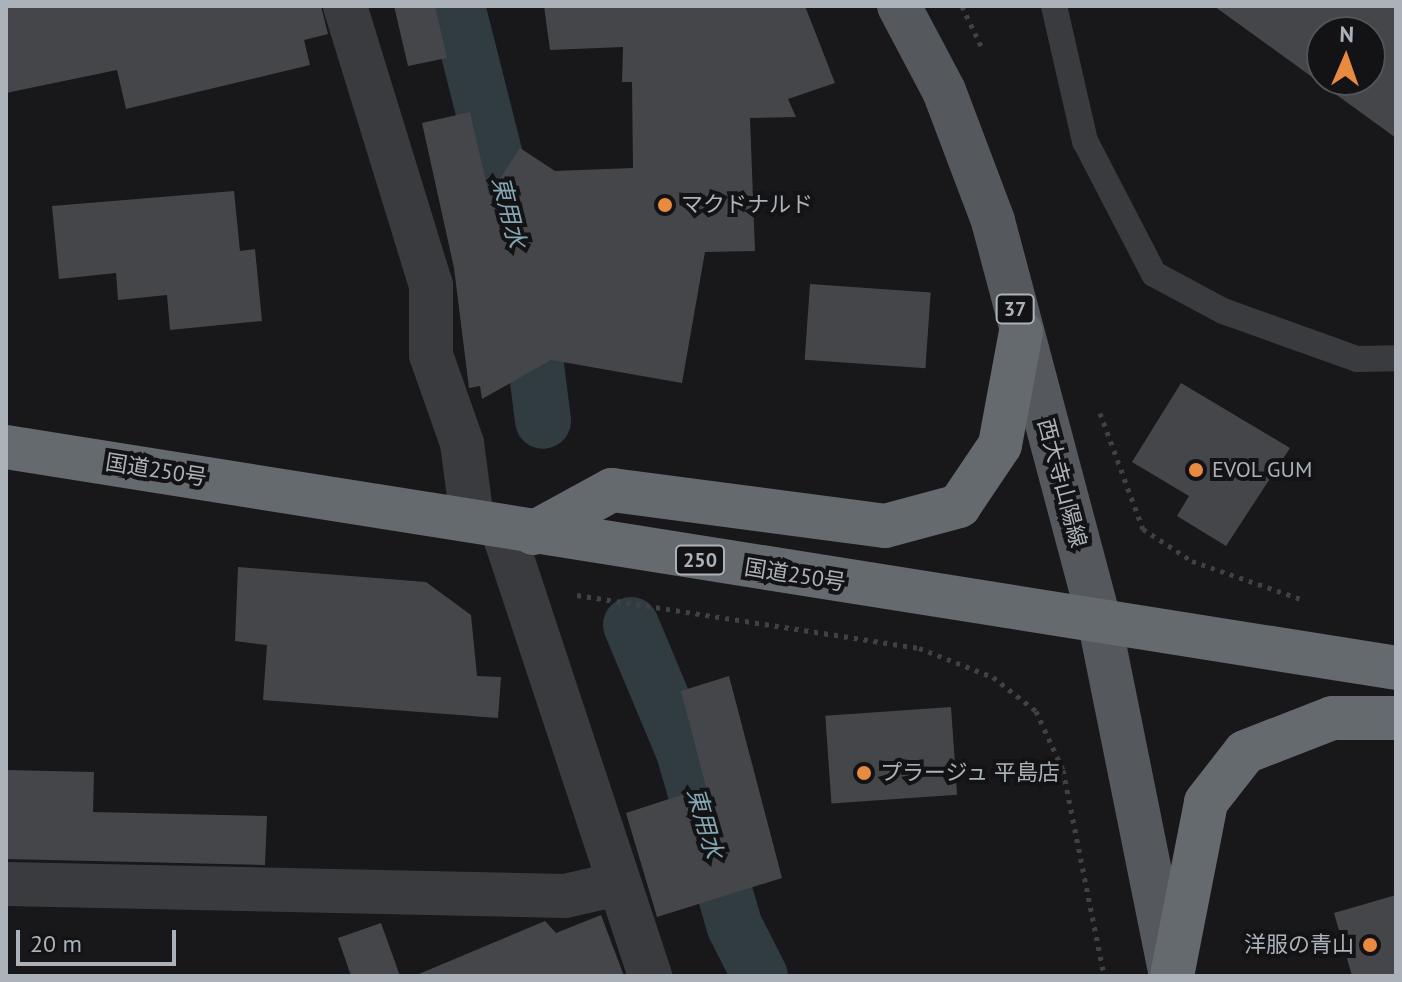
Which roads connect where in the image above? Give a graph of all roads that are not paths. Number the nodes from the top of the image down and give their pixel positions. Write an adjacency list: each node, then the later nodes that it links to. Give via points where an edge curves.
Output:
1 (345, 6): 7 (street, via 431,285 431,355 462,443)
2 (899, 6): 4 (main road, 西大寺山陽線 / 37, via 944,91 993,221)
3 (1054, 6): 5 (lane, via 1085,141 1154,274 1223,311 1357,359)
4 (1021, 332): 7 (highway, via 1000,445 959,506 885,526 612,490); 8 (main road, 西大寺山陽線 / 37)
5 (1396, 358)
6 (6, 447): 7 (highway, 国道250号 / 250)
7 (502, 527): 8 (highway, 国道250号 / 250); 12 (street)
8 (1100, 624): 9 (highway, 国道250号 / 250); 14 (main road, 西大寺山陽線 / 37)
9 (1396, 668)
10 (1396, 718): 14 (highway, via 1332,718 1245,752 1206,802)
11 (6, 884): 12 (street, via 565,896)
12 (614, 885): 13 (street)
13 (650, 976)
14 (1171, 976)

